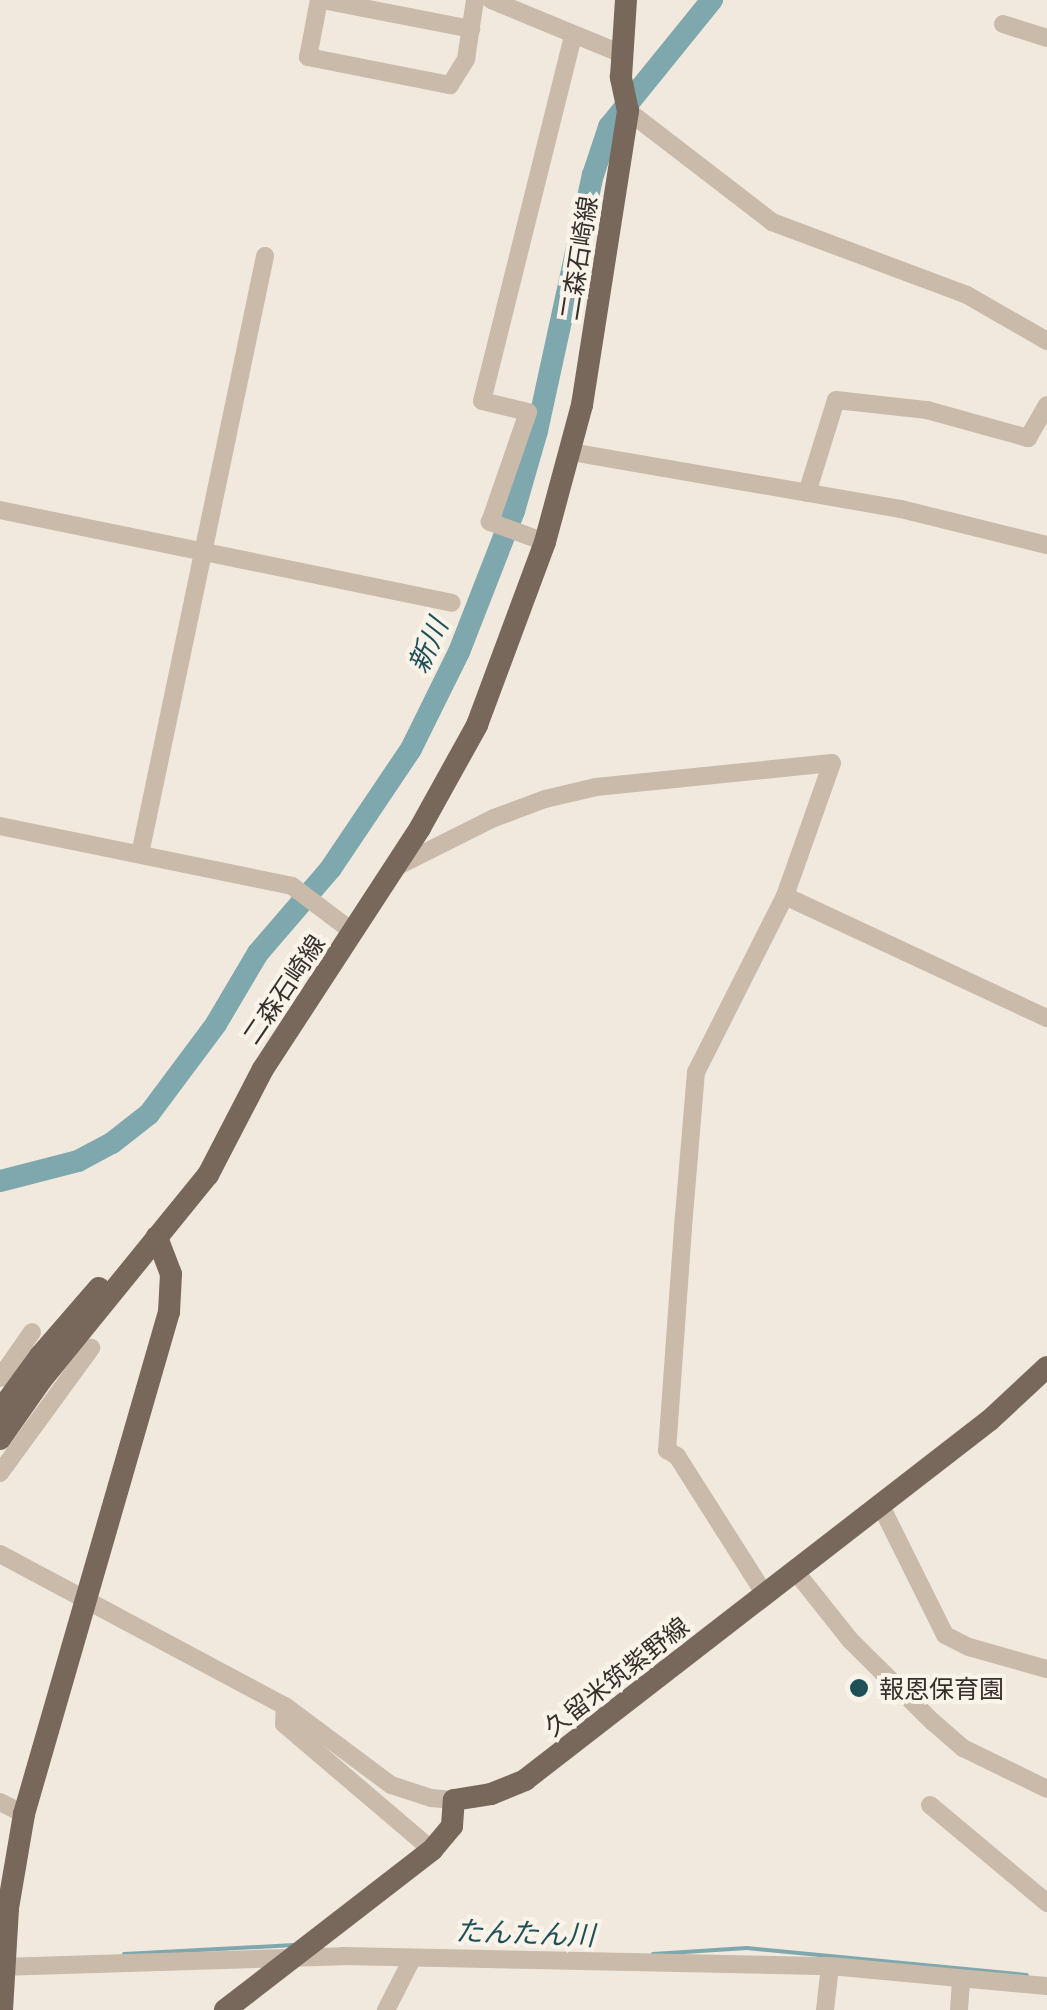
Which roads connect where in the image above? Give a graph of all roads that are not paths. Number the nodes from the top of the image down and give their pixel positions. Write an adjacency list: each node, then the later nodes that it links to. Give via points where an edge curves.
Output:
1 (320, 0): 6 (street); 6 (street, via 308,57 450,85 466,59)
2 (475, 0): 6 (street)
3 (490, 0): 7 (street)
4 (626, 0): 9 (main road, 二森石崎線)
5 (1004, 24): 8 (street)
6 (470, 29)
7 (573, 35): 9 (street); 17 (street, via 482,401 528,412 490,522)
8 (1047, 38)
9 (622, 66): 10 (main road, 二森石崎線)
10 (628, 111): 12 (street, via 772,222 968,295); 14 (main road, 二森石崎線)
11 (265, 256): 19 (street)
12 (1047, 341)
13 (1047, 405): 15 (street, via 1028,438 927,410 836,400)
14 (571, 452): 15 (street); 17 (main road, 二森石崎線)
15 (807, 493): 18 (street)
16 (0, 510): 19 (street)
17 (545, 542): 23 (main road, 二森石崎線, via 465,751)
18 (1047, 544)
19 (201, 549): 20 (street); 22 (street)
20 (452, 604)
21 (0, 826): 22 (street)
22 (140, 854): 25 (street, via 292,886)
23 (396, 867): 24 (street, via 545,799 596,787 832,762); 25 (main road, 二森石崎線)
24 (785, 896): 26 (street); 38 (street, via 696,1072 667,1450)
25 (354, 932): 27 (main road, 二森石崎線, via 263,1069 208,1175)
26 (1047, 1018)
27 (157, 1237): 32 (main road, via 106,1280); 33 (main road); 39 (main road, via 171,1274 170,1312)
28 (32, 1332): 31 (street)
29 (91, 1348): 34 (street)
30 (1047, 1367): 35 (main road, 久留米筑紫野線)
31 (0, 1378)
32 (0, 1411)
33 (0, 1438)
34 (0, 1473)
35 (881, 1506): 37 (main road, 久留米筑紫野線); 40 (street, via 946,1635)
36 (0, 1554): 39 (street)
37 (796, 1572): 38 (main road, 久留米筑紫野線); 42 (street, via 850,1640 932,1722 963,1748)
38 (766, 1596): 43 (main road, 久留米筑紫野線, via 525,1780)
39 (86, 1601): 41 (street); 46 (main road)
40 (1047, 1669)
41 (285, 1706): 43 (street, via 391,1785); 47 (street, via 284,1724)
42 (1047, 1789)
43 (454, 1800): 47 (main road, via 452,1826)
44 (0, 1802): 46 (street)
45 (930, 1806): 48 (street)
46 (24, 1814): 52 (main road)
47 (432, 1850): 49 (main road)
48 (1047, 1903)
49 (299, 1957): 50 (street); 52 (street); 56 (main road)
50 (412, 1959): 51 (street); 57 (street)
51 (830, 1966): 53 (street); 58 (street)
52 (2, 1967): 55 (main road)
53 (962, 1979): 54 (street); 59 (street)
54 (1047, 1986)
55 (2, 2010)
56 (225, 2010)
57 (386, 2010)
58 (825, 2010)
59 (959, 2010)

